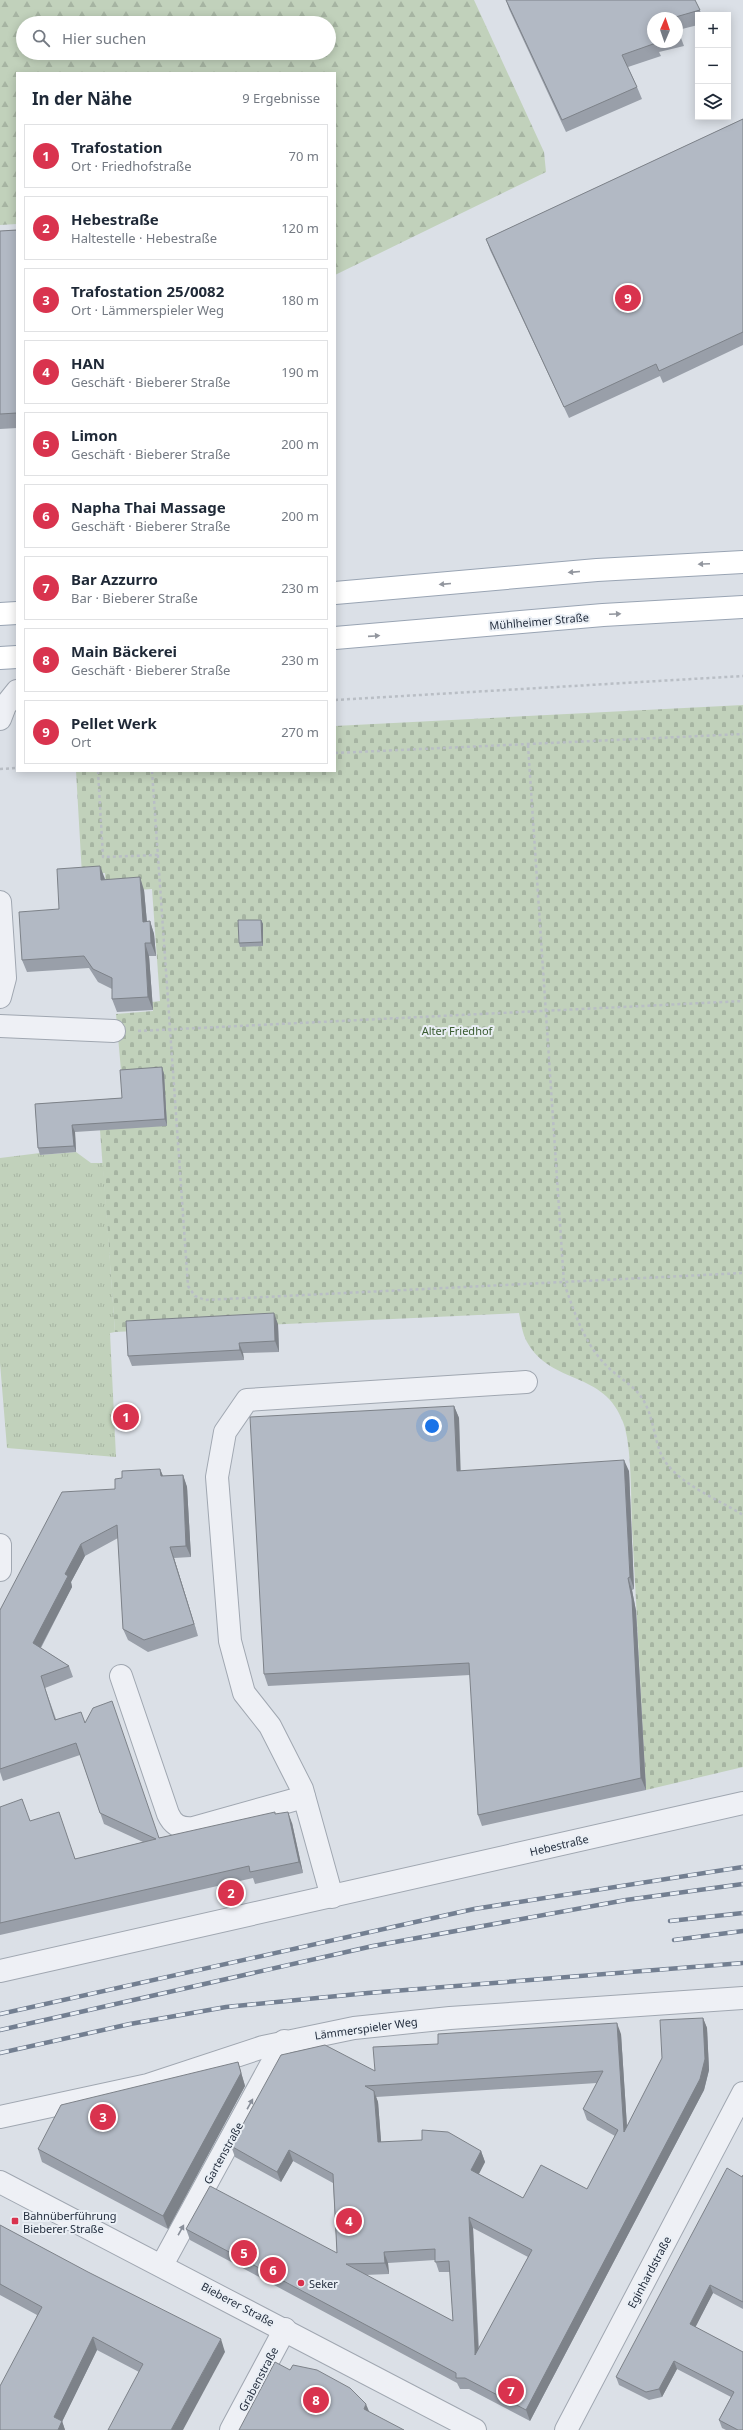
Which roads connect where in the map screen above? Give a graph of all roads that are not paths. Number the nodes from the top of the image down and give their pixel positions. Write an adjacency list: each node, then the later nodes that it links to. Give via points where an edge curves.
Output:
1 (743, 562): 2 (main road, one-way to 2, via 597,570)
2 (336, 593)
3 (743, 607): 6 (main road, Mühlheimer Straße, one-way to 3, via 603,615)
4 (16, 613): 5 (main road)
5 (0, 614)
6 (336, 638)
7 (16, 657): 8 (main road)
8 (0, 658)
9 (16, 692): 10 (street, via 5,706)
10 (0, 718)
11 (0, 902): 12 (street, via 5,978)
12 (0, 997)
13 (0, 1026): 14 (street)
14 (114, 1031)
15 (526, 1382): 19 (street, via 247,1400 225,1432 217,1477 230,1641 244,1693 270,1726)
16 (0, 1545): 17 (street)
17 (0, 1570)
18 (121, 1676): 19 (street, via 168,1814 172,1822 178,1826 193,1828)
19 (304, 1797): 21 (street)
20 (743, 1803): 21 (street, Hebestraße)
21 (332, 1897): 22 (street, Hebestraße)
22 (0, 1971)
23 (743, 1998): 24 (street, Lämmerspieler Weg, via 450,2018 354,2028)
24 (284, 2041): 26 (street, Lämmerspieler Weg, via 148,2085); 29 (street, Gartenstraße, one-way to 24)
25 (743, 2093): 27 (street, Eginhardstraße)
26 (0, 2117)
27 (738, 2117): 33 (street, Eginhardstraße)
28 (0, 2182): 29 (street, Bieberer Straße)
29 (162, 2265): 30 (street, Bieberer Straße)
30 (285, 2329): 31 (street, Grabenstraße); 32 (street, Bieberer Straße)
31 (231, 2430)
32 (475, 2430)
33 (566, 2430)

